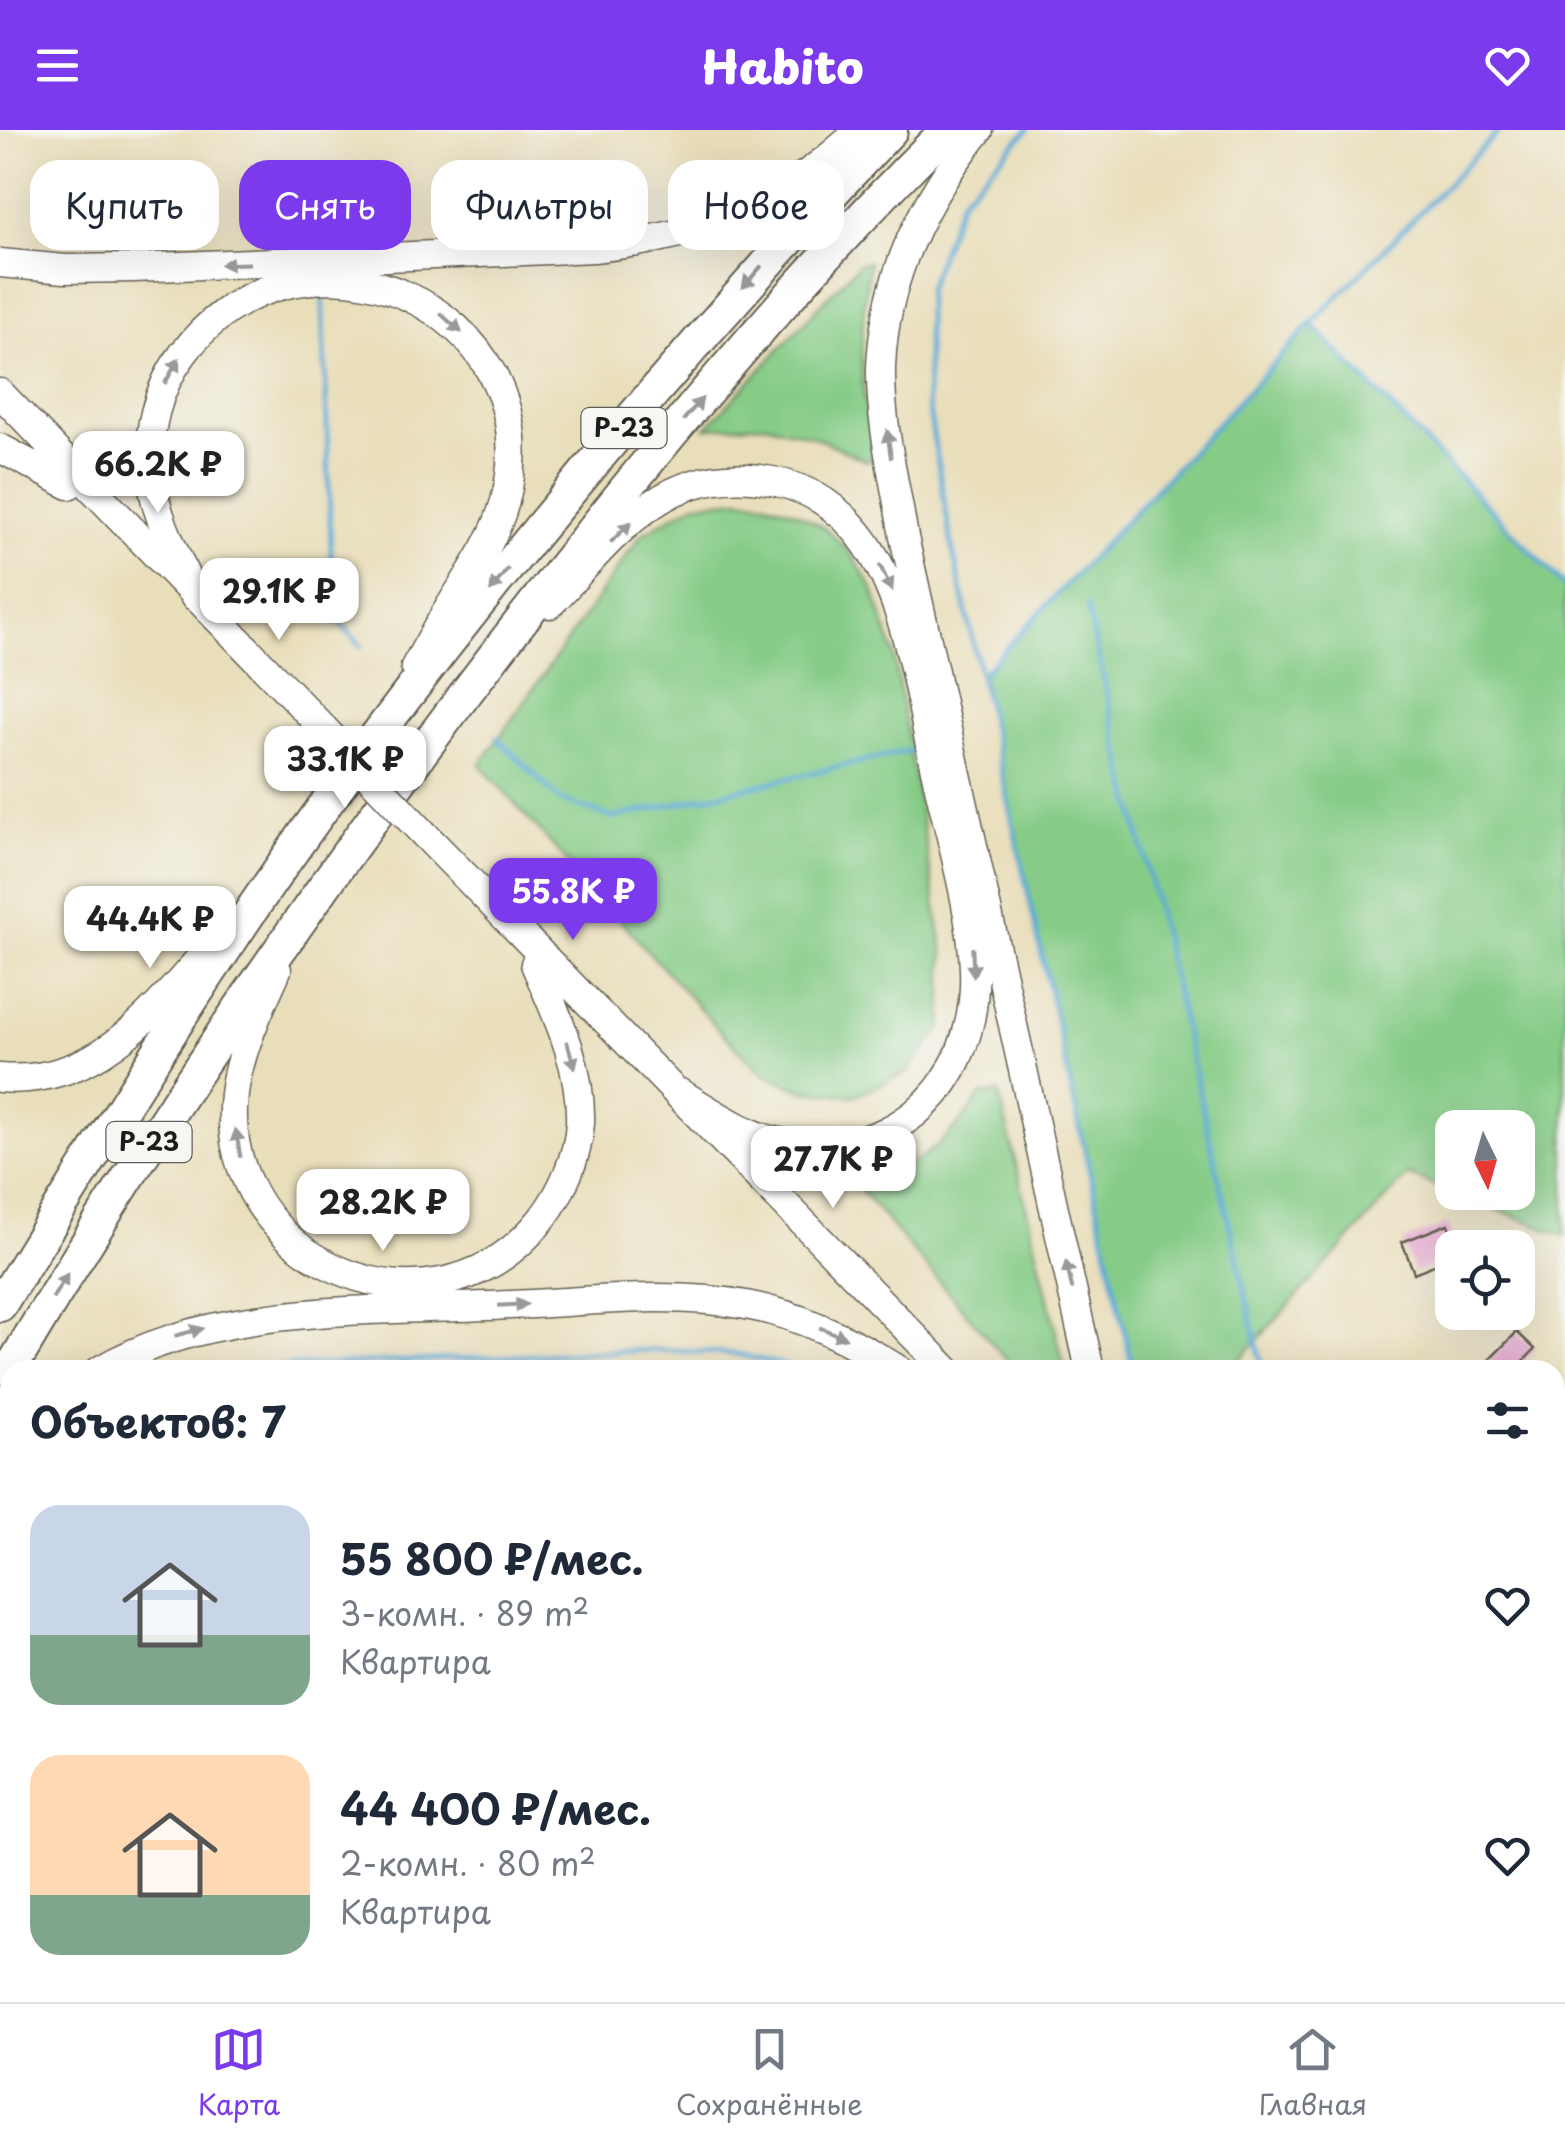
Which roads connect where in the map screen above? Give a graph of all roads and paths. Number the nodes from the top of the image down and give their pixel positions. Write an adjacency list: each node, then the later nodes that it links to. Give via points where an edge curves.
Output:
1 (860, 130): 5 (main road, one-way to 5, via 764,202 688,234 644,242 134,268)
2 (891, 130): 13 (highway, Р-23, one-way to 13, via 596,460)
3 (948, 130): 11 (highway, Р-23, one-way to 3, via 604,514 796,290)
4 (980, 130): 26 (main road, one-way to 4, via 904,537 883,403 884,336 914,225)
5 (0, 264)
6 (0, 393): 10 (main road)
7 (0, 413): 9 (main road)
8 (0, 448): 9 (main road)
9 (69, 485): 12 (main road)
10 (194, 596): 12 (main road); 13 (main road, one-way to 13, via 163,524 150,462 165,382 188,347 234,306 292,281 368,280 434,308 481,355 498,389 510,428 508,484 489,545)
11 (478, 676): 16 (highway, Р-23); 19 (main road, one-way to 19, via 637,515 702,480 766,479 814,494 857,528 893,592 972,945 972,1014 961,1055 945,1083 910,1118 844,1144 776,1141)
12 (320, 734): 14 (main road, bridge)
13 (373, 740): 15 (highway, Р-23)
14 (421, 840): 17 (main road); 19 (main road)
15 (288, 859): 18 (main road, via 126,1039 60,1074); 20 (highway, Р-23, via 143,1073)
16 (298, 920): 17 (main road, one-way to 16, via 578,1086 580,1127 560,1191 534,1229 480,1269 425,1284 386,1284 329,1267 290,1239 258,1201 242,1162 236,1078); 21 (highway, Р-23, one-way to 16, via 120,1186)
17 (535, 964): 24 (main road)
18 (0, 1078)
19 (678, 1092): 25 (main road)
20 (0, 1305)
21 (16, 1360)
22 (119, 1360): 23 (main road, one-way to 23, via 169,1338 243,1322 662,1299 748,1306 812,1324)
23 (883, 1360)
24 (921, 1360)
25 (937, 1360)
26 (1088, 1360)

